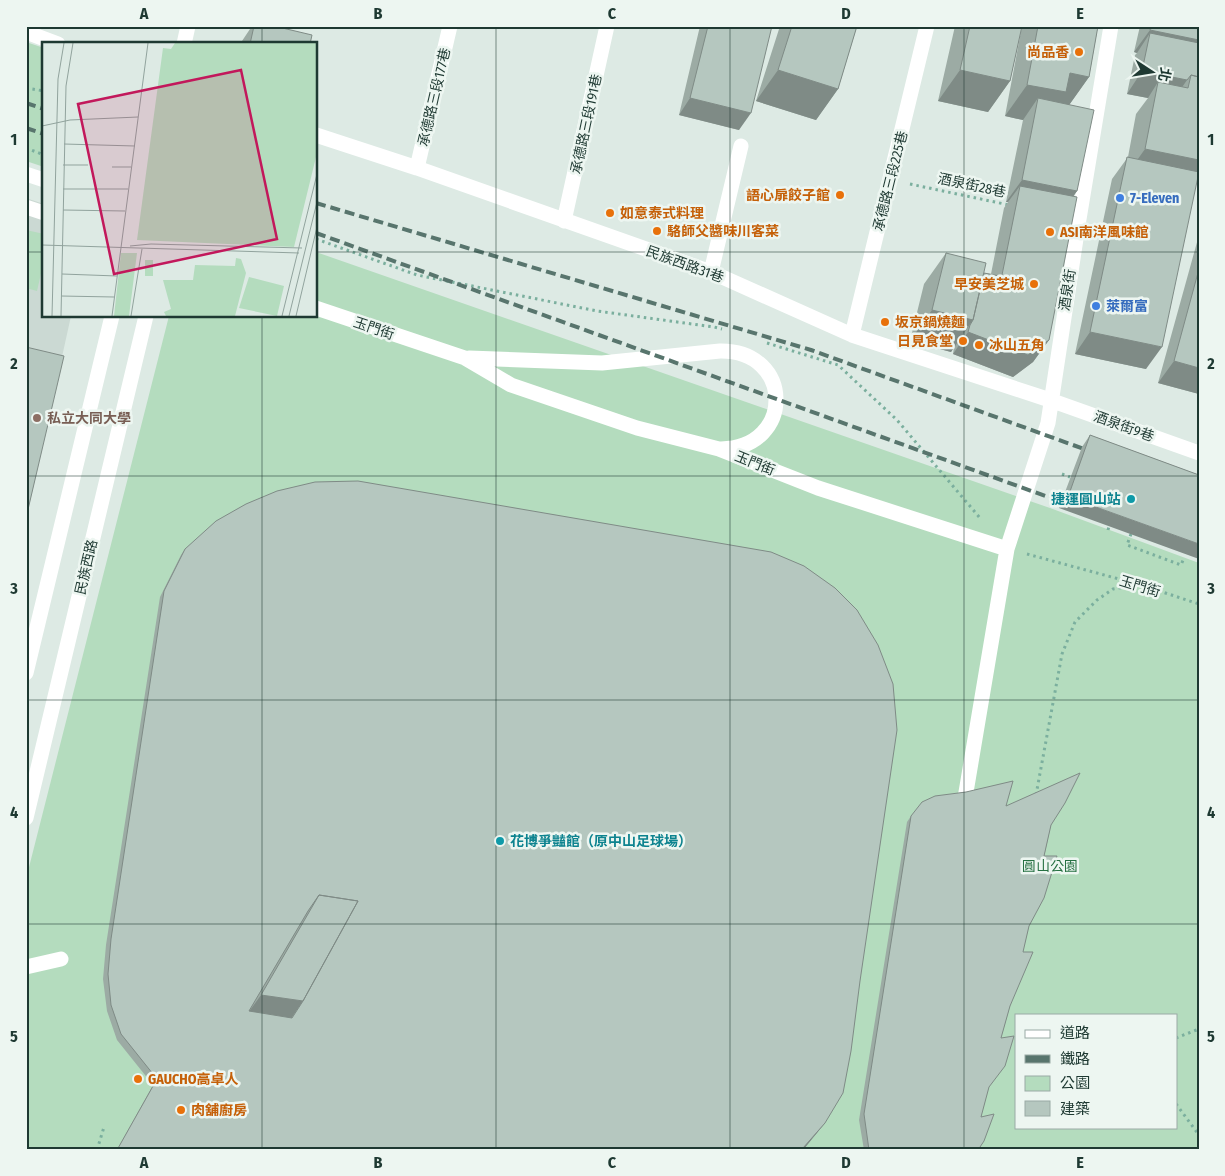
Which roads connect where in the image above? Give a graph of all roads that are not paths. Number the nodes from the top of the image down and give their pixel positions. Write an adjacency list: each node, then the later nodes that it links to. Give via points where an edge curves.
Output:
1 (188, 26): 8 (street)
2 (450, 26): 11 (street, 承德路三段177巷)
3 (607, 26): 16 (street, 承德路三段191巷)
4 (927, 26): 21 (street, 承德路三段225巷)
5 (1111, 26): 23 (street, 酒泉街)
6 (26, 32): 7 (street)
7 (53, 42)
8 (184, 42)
9 (318, 136): 11 (street, 民族西路31巷)
10 (742, 146): 17 (street)
11 (417, 168): 16 (street, 民族西路31巷)
12 (26, 174): 13 (street)
13 (42, 179)
14 (26, 207): 15 (street)
15 (42, 212)
16 (564, 221): 17 (street, 民族西路31巷)
17 (711, 272): 21 (street, 民族西路31巷)
18 (318, 309): 22 (street, 玉門街)
19 (112, 318): 27 (street)
20 (146, 318): 28 (street, 民族西路)
21 (852, 336): 23 (street, 民族西路31巷)
22 (465, 358): 24 (street, 玉門街, via 511,385 637,428); 24 (street, via 602,363 734,350 747,354 768,372 774,385 774,414 759,437 747,445)
23 (1050, 400): 25 (street, 酒泉街9巷); 26 (street, 酒泉街, via 1048,424)
24 (720, 449): 26 (street, 玉門街, via 818,488)
25 (1199, 453)
26 (1007, 549): 29 (street, 酒泉街)
27 (26, 673)
28 (26, 818)
29 (960, 824)
30 (61, 959): 31 (street)
31 (26, 967)

